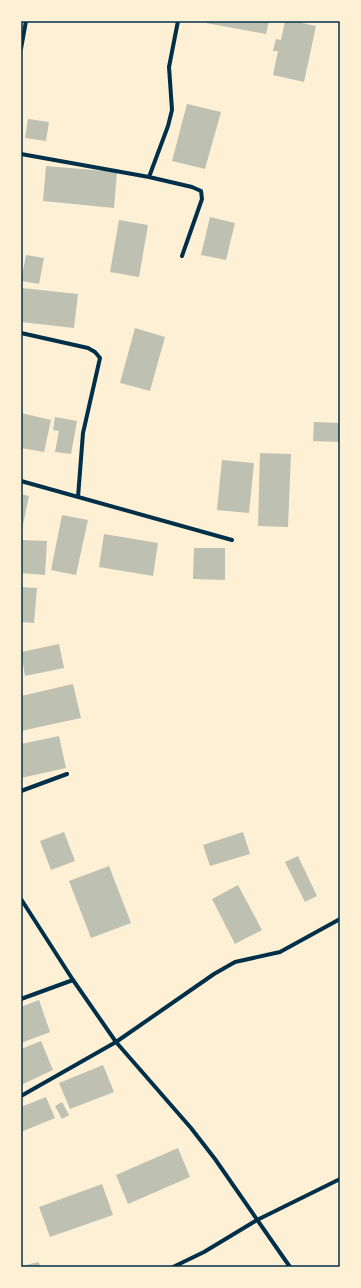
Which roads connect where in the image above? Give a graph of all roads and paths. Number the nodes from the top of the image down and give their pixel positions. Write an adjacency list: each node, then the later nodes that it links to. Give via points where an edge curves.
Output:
1 (26, 21): 3 (street)
2 (178, 21): 5 (street, via 169,68 172,110)
3 (21, 49)
4 (21, 154): 5 (street)
5 (149, 177): 6 (street, via 200,191 202,199)
6 (182, 256)
7 (21, 333): 9 (street, via 88,348 100,358 82,433)
8 (21, 481): 9 (street)
9 (78, 497): 10 (street)
10 (232, 540)
11 (67, 774): 12 (street)
12 (21, 791)
13 (21, 899): 15 (street)
14 (340, 919): 17 (street, via 280,952 236,962 214,974)
15 (73, 980): 16 (street); 17 (street)
16 (21, 999)
17 (116, 1042): 18 (street); 20 (street, via 191,1128)
18 (21, 1096)
19 (340, 1179): 20 (street)
20 (257, 1220): 21 (street, via 204,1252); 22 (street)
21 (173, 1267)
22 (290, 1267)

